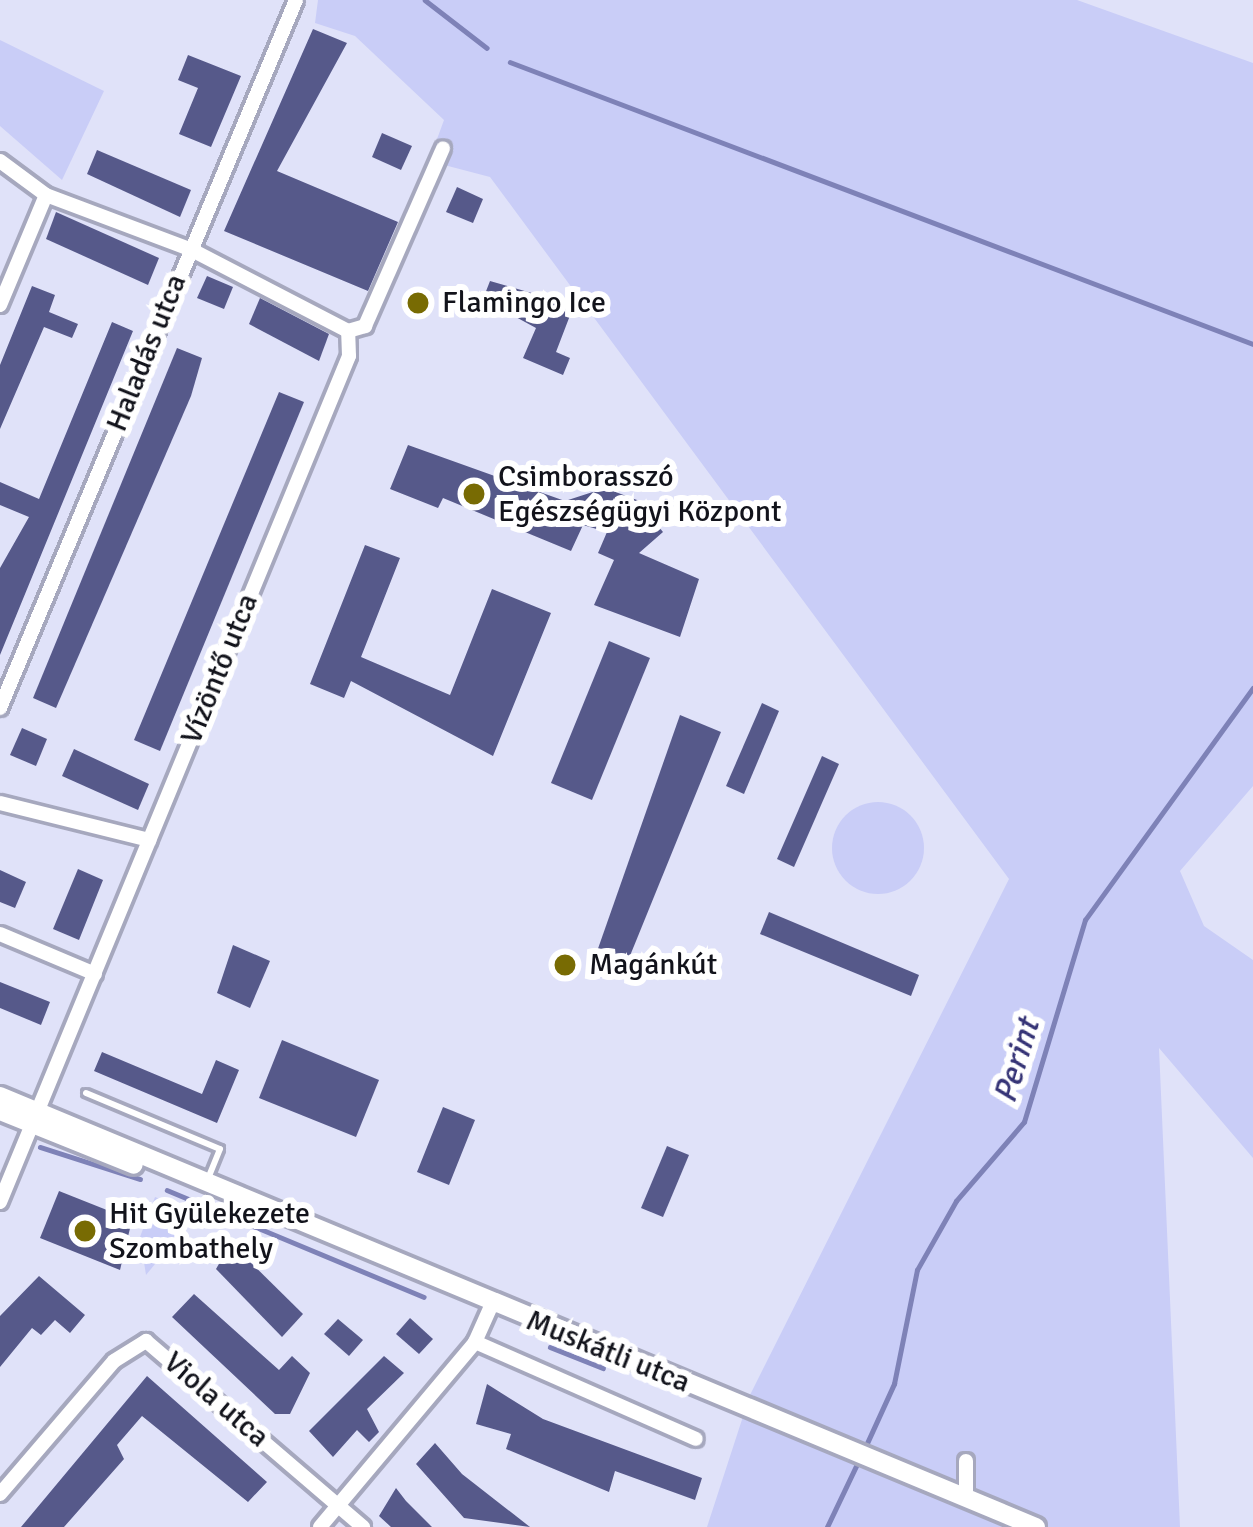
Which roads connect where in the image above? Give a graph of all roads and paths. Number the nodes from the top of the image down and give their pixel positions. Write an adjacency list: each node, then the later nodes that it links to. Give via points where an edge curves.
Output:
1 (296, 0): 5 (street, Haladás utca)
2 (443, 148): 7 (street, Vízöntő utca, via 365,326)
3 (0, 161): 4 (street)
4 (46, 195): 5 (street); 6 (street)
5 (190, 248): 7 (street); 8 (street, Haladás utca)
6 (0, 305)
7 (349, 331): 10 (street, Vízöntő utca, via 349,356)
8 (0, 708)
9 (0, 803): 10 (street)
10 (149, 841): 12 (street, Vízöntő utca)
11 (0, 934): 12 (street)
12 (94, 974): 16 (street, Vízöntő utca)
13 (86, 1094): 17 (lane, via 220,1149)
14 (0, 1096): 16 (main road, Muskátli utca)
15 (0, 1111): 16 (main road, Muskátli utca)
16 (35, 1118): 17 (main road, Muskátli utca); 18 (street, Vízöntő utca)
17 (205, 1187): 19 (main road, Muskátli utca)
18 (0, 1202)
19 (492, 1304): 20 (street); 24 (main road, Muskátli utca)
20 (475, 1342): 21 (street); 25 (street)
21 (696, 1438)
22 (966, 1461): 24 (street)
23 (0, 1494): 25 (street, Viola utca, via 113,1361 146,1340)
24 (966, 1498): 28 (main road, Muskátli utca)
25 (338, 1506): 26 (street); 27 (street)
26 (320, 1527)
27 (363, 1527)
28 (1036, 1527)

